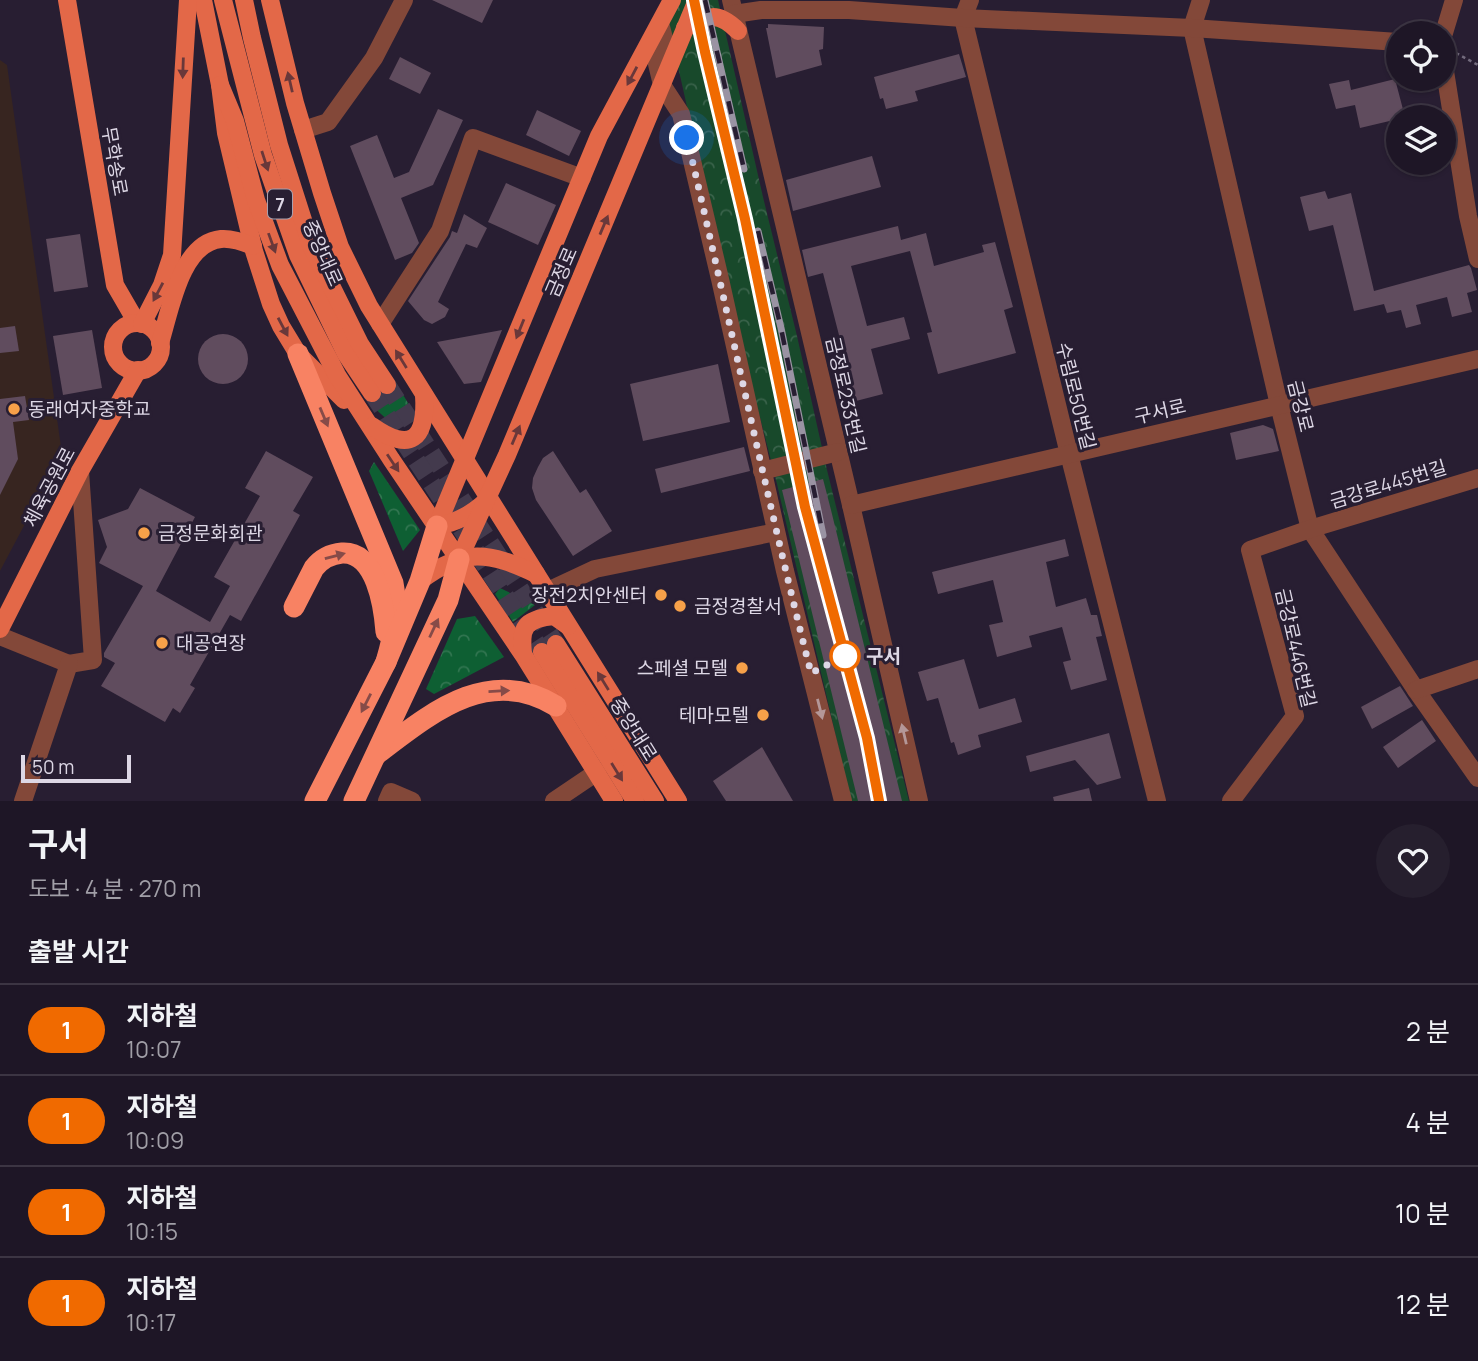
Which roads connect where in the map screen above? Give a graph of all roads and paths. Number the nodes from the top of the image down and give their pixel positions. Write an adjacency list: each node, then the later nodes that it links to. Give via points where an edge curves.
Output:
1 (67, 0): 29 (main road, 무학송로)
2 (188, 0): 30 (main road, one-way to 30, via 172,255 162,285)
3 (203, 0): 22 (main road)
4 (223, 0): 5 (main road, 중앙대로 / 7, one-way to 5, via 262,155 298,255 346,354 379,389 311,245 279,145)
5 (244, 0)
6 (270, 0): 25 (main road, one-way to 6)
7 (404, 0): 25 (street, via 374,58 328,122)
8 (697, 0): 17 (main road, 금정로)
9 (970, 0): 15 (street)
10 (1201, 0): 18 (street)
11 (1454, 0): 16 (street)
12 (850, 5): 14 (street); 15 (street)
13 (663, 10): 23 (street, via 665,43 657,64); 26 (main road, 금정로, one-way to 26)
14 (734, 15): 17 (main road, via 727,20 700,19); 42 (street, 금정로233번길)
15 (963, 18): 18 (street); 43 (street, 수림로50번길)
16 (1448, 21)
17 (685, 28): 23 (main road, 금정로)
18 (1192, 28): 19 (street); 40 (street, 금강로)
19 (1386, 40)
20 (1456, 60): 21 (path)
21 (1478, 65)
22 (220, 85): 27 (main road, via 226,133); 41 (main road, one-way to 41, via 280,265 337,375)
23 (662, 85): 46 (street, via 681,114); 48 (main road, 금정로, one-way to 23)
24 (1453, 91): 28 (street, via 1468,216)
25 (303, 130): 31 (main road, via 340,247)
26 (582, 177): 31 (street, via 473,138 440,231); 44 (main road, 금정로, one-way to 44)
27 (253, 246): 33 (main road, via 216,240 194,254 183,270); 34 (main road, one-way to 34, via 271,304)
28 (1478, 259)
29 (115, 285): 30 (main road, 무학송로); 32 (main road)
30 (139, 324): 32 (main road); 33 (main road, via 154,331)
31 (380, 324): 38 (main road, one-way to 31)
32 (117, 334): 36 (main road, via 113,349)
33 (160, 343): 37 (main road, via 155,362)
34 (298, 354): 41 (main road); 62 (highway, one-way to 62, via 393,583 395,625)
35 (1478, 359): 40 (street, 구서로)
36 (121, 364): 37 (main road); 39 (main road, 체육공원로)
37 (138, 370): 39 (main road, 체육공원로)
38 (424, 395): 41 (main road, via 423,426 410,438 389,437); 44 (main road)
39 (120, 403): 45 (main road, 체육공원로)
40 (1279, 405): 43 (street, 구서로); 51 (street, 금강로)
41 (368, 423): 50 (main road, one-way to 50)
42 (833, 454): 46 (street); 49 (street, 금정로233번길)
43 (1069, 454): 49 (street, 구서로); 82 (street, 수림로50번길)
44 (465, 458): 48 (main road); 50 (main road, 금정로)
45 (80, 471): 59 (main road, 체육공원로); 63 (street, via 93,660)
46 (762, 471): 52 (street)
47 (1478, 478): 51 (street, 금강로445번길)
48 (489, 497): 50 (main road, via 471,513); 53 (main road, 금정로); 54 (main road)
49 (851, 505): 81 (street, 금정로233번길, one-way to 49)
50 (437, 526): 53 (main road); 55 (highway)
51 (1310, 529): 65 (street, 금강로); 83 (street, 금강로446번길, via 1250,550 1294,716)
52 (776, 532): 56 (street, via 595,569); 80 (street, one-way to 80)
53 (459, 559): 54 (main road, via 488,556); 55 (main road); 61 (main road); 67 (highway, one-way to 53, via 447,600)
54 (536, 574): 56 (main road)
55 (420, 581): 62 (highway)
56 (548, 591): 58 (main road)
57 (294, 607): 62 (highway, one-way to 62, via 322,560 341,553 359,557 370,568 378,591 386,628)
58 (568, 626): 61 (main road, via 554,616 525,627); 79 (main road, one-way to 58)
59 (0, 629)
60 (0, 636): 63 (street)
61 (524, 656): 66 (main road)
62 (386, 662): 71 (highway, one-way to 71)
63 (69, 664): 70 (street)
64 (1478, 669): 65 (street)
65 (1416, 690): 69 (street, 금강로)
66 (556, 706): 67 (highway, one-way to 66, via 438,709 468,696 519,691); 68 (main road)
67 (376, 755): 72 (highway)
68 (597, 772): 75 (street); 76 (main road)
69 (1478, 778)
70 (23, 801)
71 (316, 801)
72 (354, 801)
73 (387, 801): 74 (street, via 391,792)
74 (412, 801)
75 (554, 801)
76 (614, 801)
77 (635, 801): 78 (main road, 중앙대로, one-way to 77, via 549,648)
78 (654, 801)
79 (678, 801)
80 (843, 801)
81 (919, 801)
82 (1157, 801)
83 (1231, 801)

